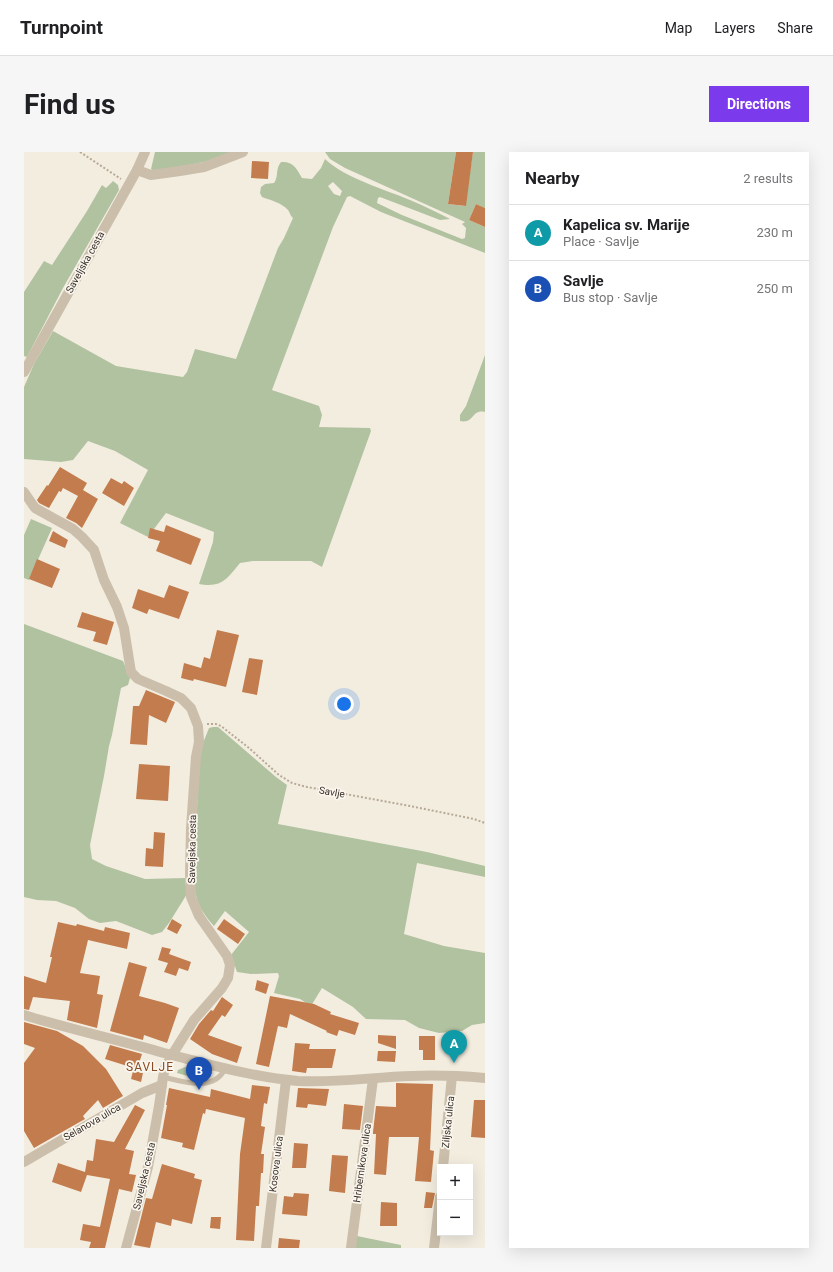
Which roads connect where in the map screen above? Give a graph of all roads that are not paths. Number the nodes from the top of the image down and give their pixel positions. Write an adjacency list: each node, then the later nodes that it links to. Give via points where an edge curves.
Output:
1 (145, 152): 3 (street, Saveljska cesta)
2 (243, 152): 3 (street, via 204,167 151,174)
3 (137, 170): 4 (street, Saveljska cesta)
4 (24, 372)
5 (24, 492): 7 (street, Saveljska cesta, via 35,508 73,529 94,550 124,628 131,672 138,680 181,698 191,708 198,726 199,742 191,835 192,896 199,916 227,956 230,965 228,978 222,988 194,1020)
6 (24, 1015): 7 (street)
7 (172, 1055): 8 (street); 13 (street, Saveljska cesta)
8 (225, 1069): 12 (street); 13 (lane, via 220,1077 204,1083)
9 (452, 1076): 10 (street); 11 (street); 15 (street, Ziljska ulica)
10 (374, 1078): 12 (street); 19 (street, Hribernikova ulica)
11 (485, 1078)
12 (286, 1080): 18 (street, Kosova ulica)
13 (163, 1081): 14 (street, Selanova ulica); 17 (street, Saveljska cesta, via 148,1167)
14 (24, 1162)
15 (443, 1164)
16 (440, 1200): 20 (street)
17 (126, 1248)
18 (266, 1248)
19 (351, 1248)
20 (434, 1248)

